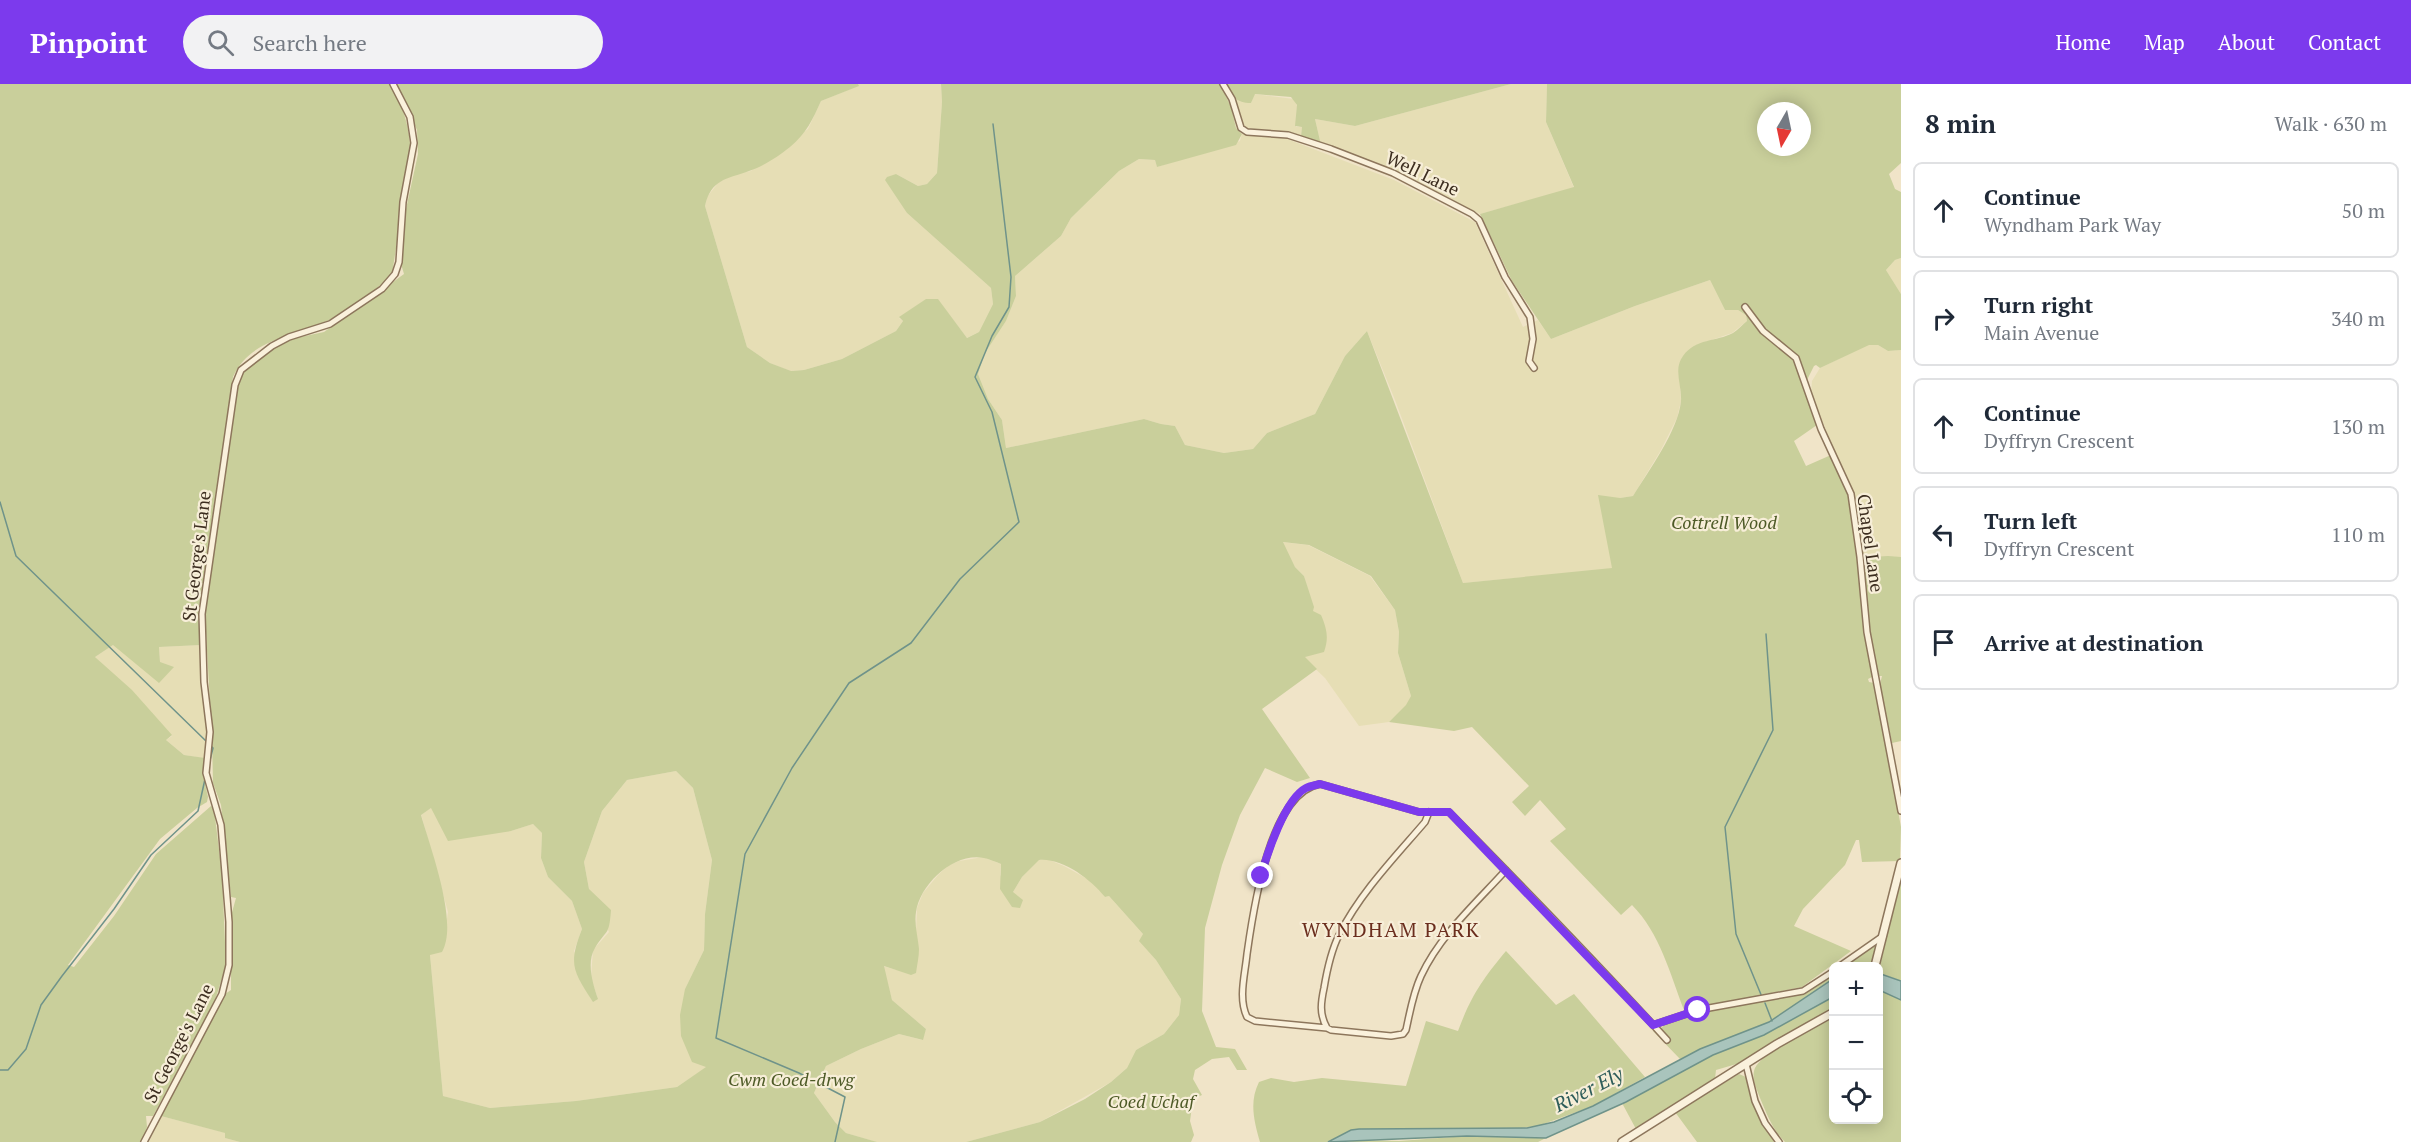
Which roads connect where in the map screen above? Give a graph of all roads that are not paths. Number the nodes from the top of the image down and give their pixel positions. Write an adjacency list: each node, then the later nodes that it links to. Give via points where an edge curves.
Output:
1 (393, 84): 18 (street, St George's Lane, via 410,117 414,143 395,274 382,289 330,324 289,337 254,359 241,370 235,384 202,614 210,732 206,773 220,825 229,965 222,994)
2 (1223, 84): 4 (street, Well Lane, via 1246,132 1288,135 1331,149 1393,173 1479,220 1505,277 1530,317 1533,339 1529,361)
3 (1745, 307): 5 (street, Chapel Lane, via 1763,331 1796,358 1821,429 1851,494 1867,632)
4 (1534, 368)
5 (1901, 811)
6 (1430, 812): 8 (street, via 1449,812); 15 (street, via 1339,934 1321,1004); 15 (street, via 1320,784 1301,792 1286,812 1269,848 1257,890 1242,1004 1247,1017 1255,1021)
7 (1901, 863): 9 (street)
8 (1506, 870): 14 (street); 15 (street, via 1455,925 1425,969 1403,1034)
9 (1883, 936): 10 (street); 11 (street)
10 (1846, 962)
11 (1876, 962)
12 (1829, 974): 14 (street, via 1803,991 1698,1010)
13 (1829, 1014): 17 (street)
14 (1653, 1025): 16 (street)
15 (1327, 1028)
16 (1667, 1040)
17 (1746, 1064): 19 (street); 20 (street, via 1761,1116)
18 (144, 1142)
19 (1622, 1142)
20 (1779, 1142)

